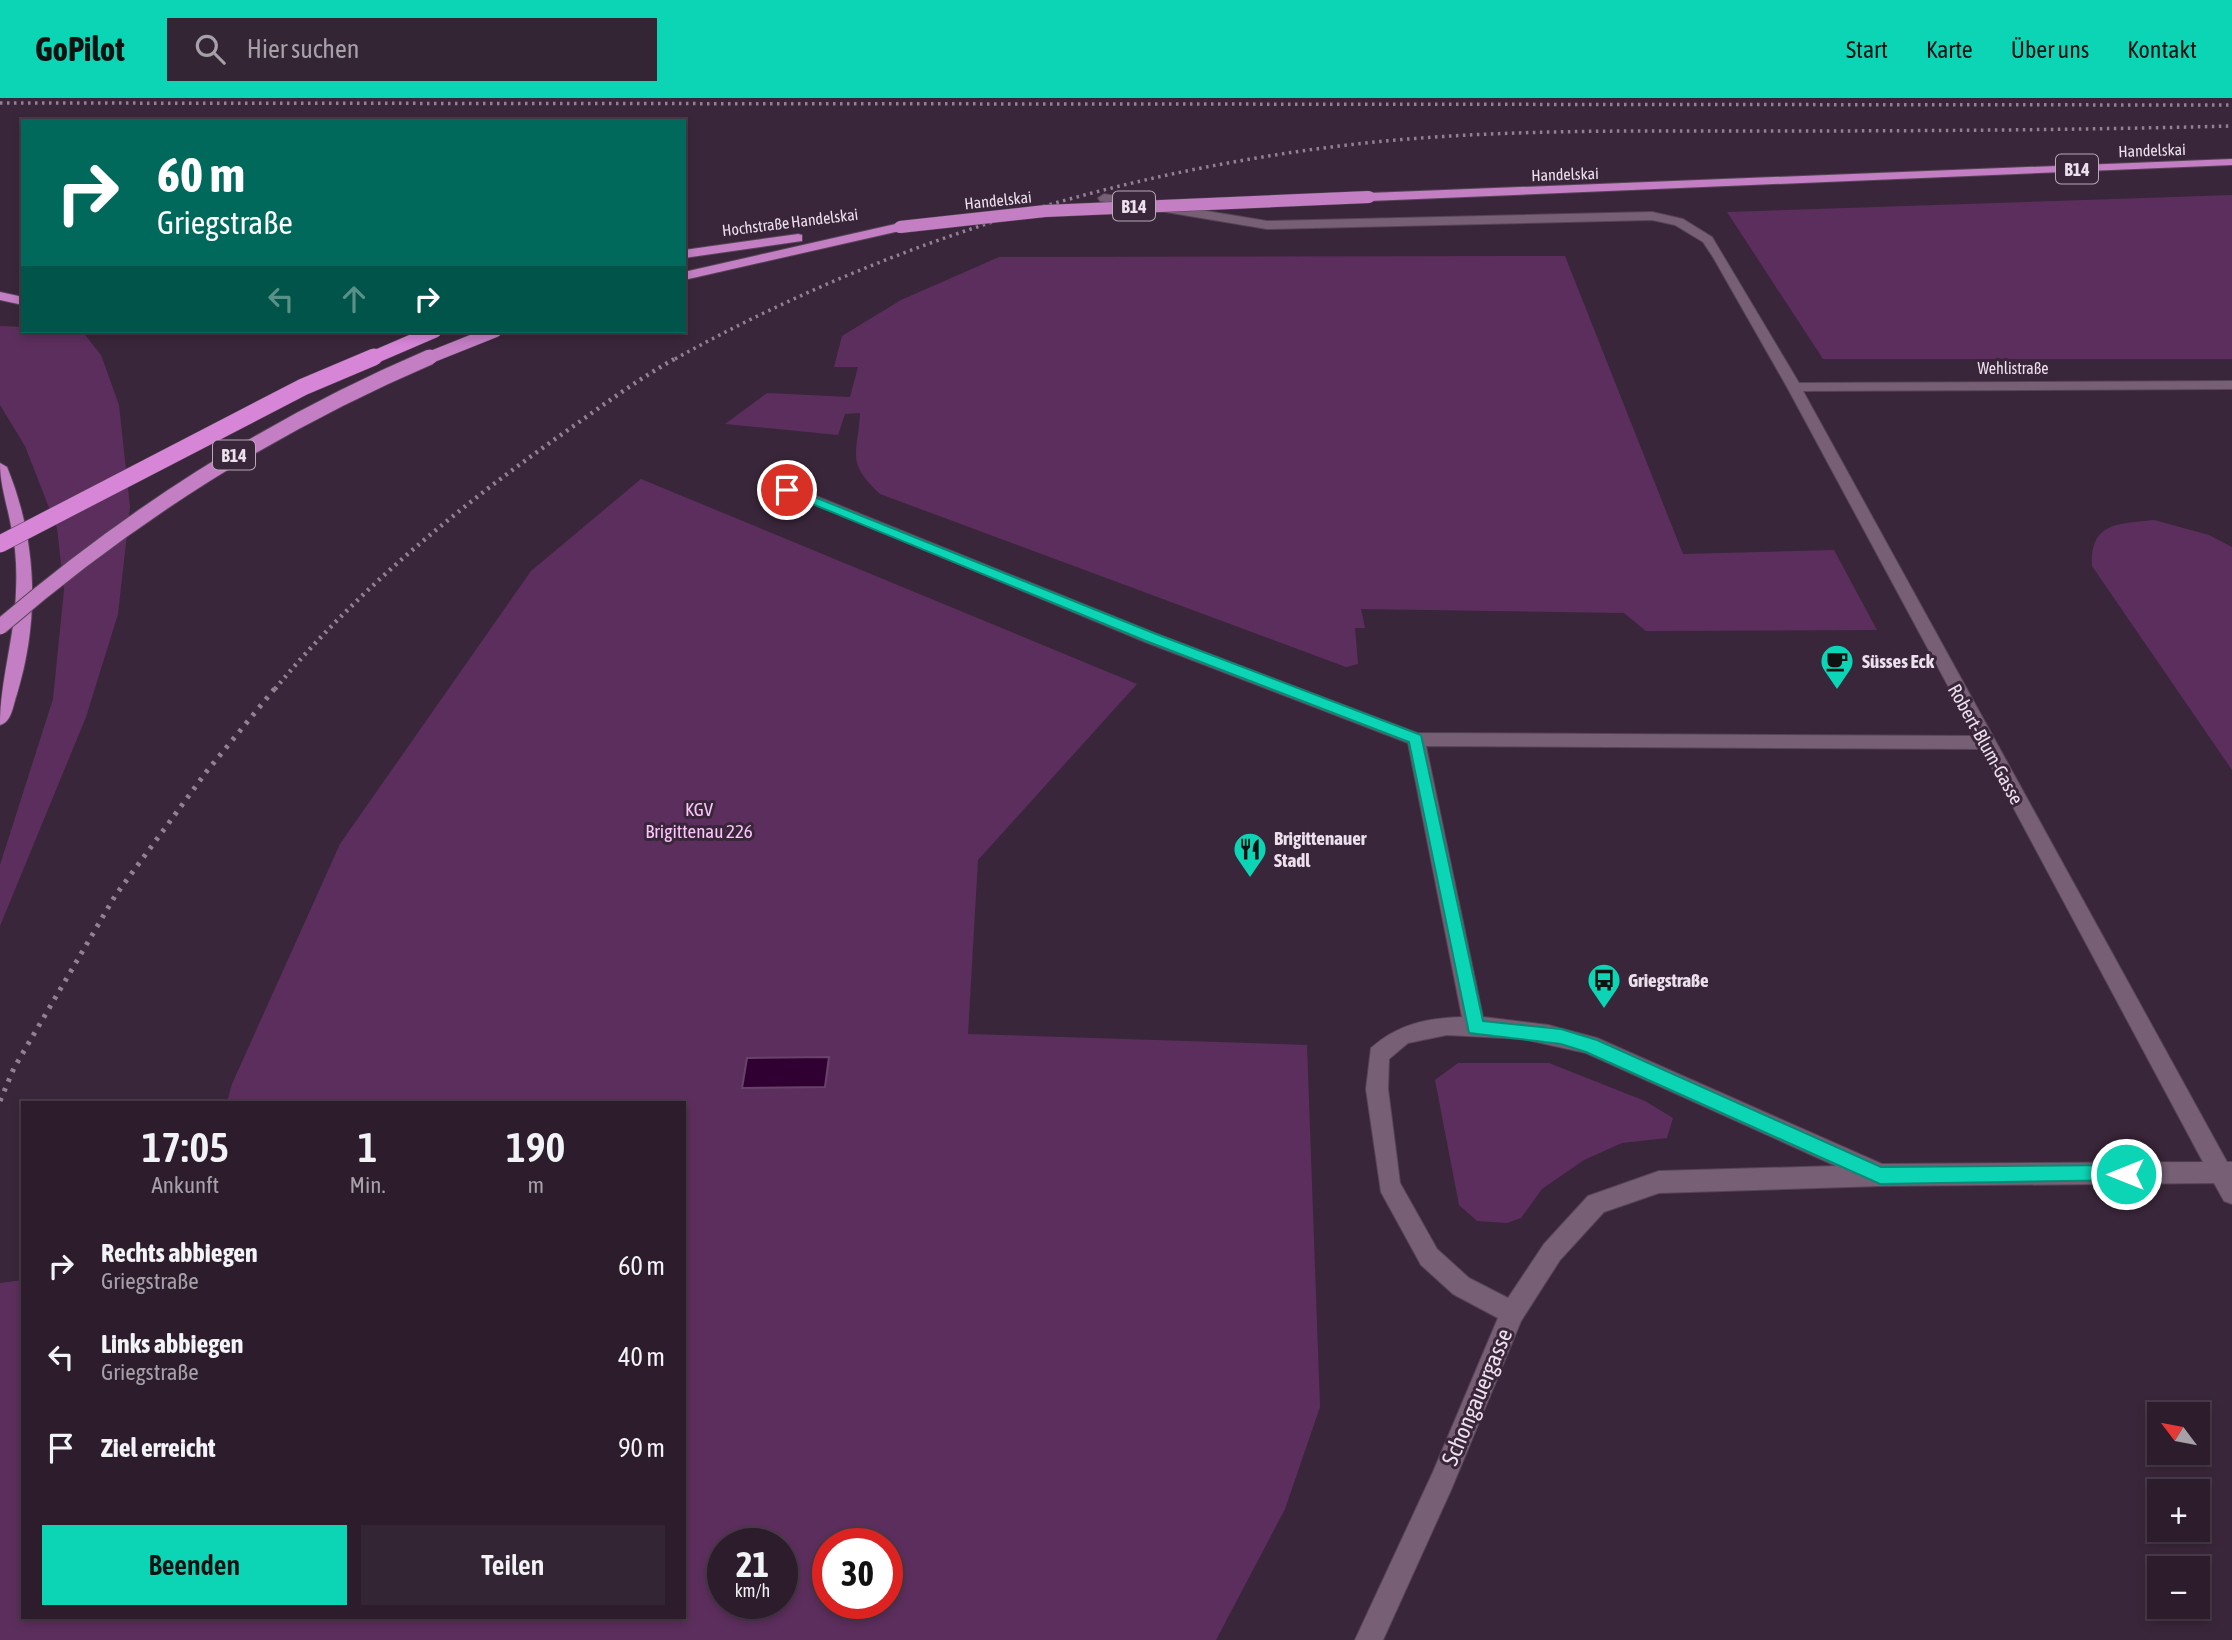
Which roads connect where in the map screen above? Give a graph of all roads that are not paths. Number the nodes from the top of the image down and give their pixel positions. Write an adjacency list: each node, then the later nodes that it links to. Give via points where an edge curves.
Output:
1 (2232, 162): 3 (highway, Handelskai / B14, bridge, via 1122,207)
2 (1104, 198): 11 (street, Robert-Blum-Gasse, via 1267,225 1652,216 1679,222 1708,240)
3 (900, 227): 4 (highway, Hochstraße Handelskai / B14); 5 (highway, B14)
4 (686, 254)
5 (686, 276)
6 (0, 296): 7 (highway)
7 (21, 301)
8 (430, 333): 14 (highway, bridge, via 303,387)
9 (490, 333): 15 (highway, B14, bridge, via 356,389 212,467 107,541)
10 (2232, 385): 11 (street, Wehlistraße)
11 (1794, 387): 18 (street, Robert-Blum-Gasse)
12 (0, 467): 16 (highway, via 12,491 26,563 16,674)
13 (774, 484): 17 (street, via 1151,638)
14 (0, 544)
15 (0, 627)
16 (0, 719)
17 (1416, 739): 18 (street); 19 (street)
18 (1986, 743): 20 (street, Robert-Blum-Gasse)
19 (1475, 1028): 21 (street, via 1561,1036 1590,1045); 23 (street, Schongauergasse, via 1433,1027 1402,1035 1379,1055 1377,1078 1389,1185 1429,1257 1461,1286)
20 (2226, 1172): 21 (street); 22 (street, Robert-Blum-Gasse)
21 (1880, 1175): 23 (street, via 1659,1182 1596,1203 1552,1252)
22 (2232, 1193)
23 (1512, 1313): 24 (street, Schongauergasse)
24 (1369, 1640)

